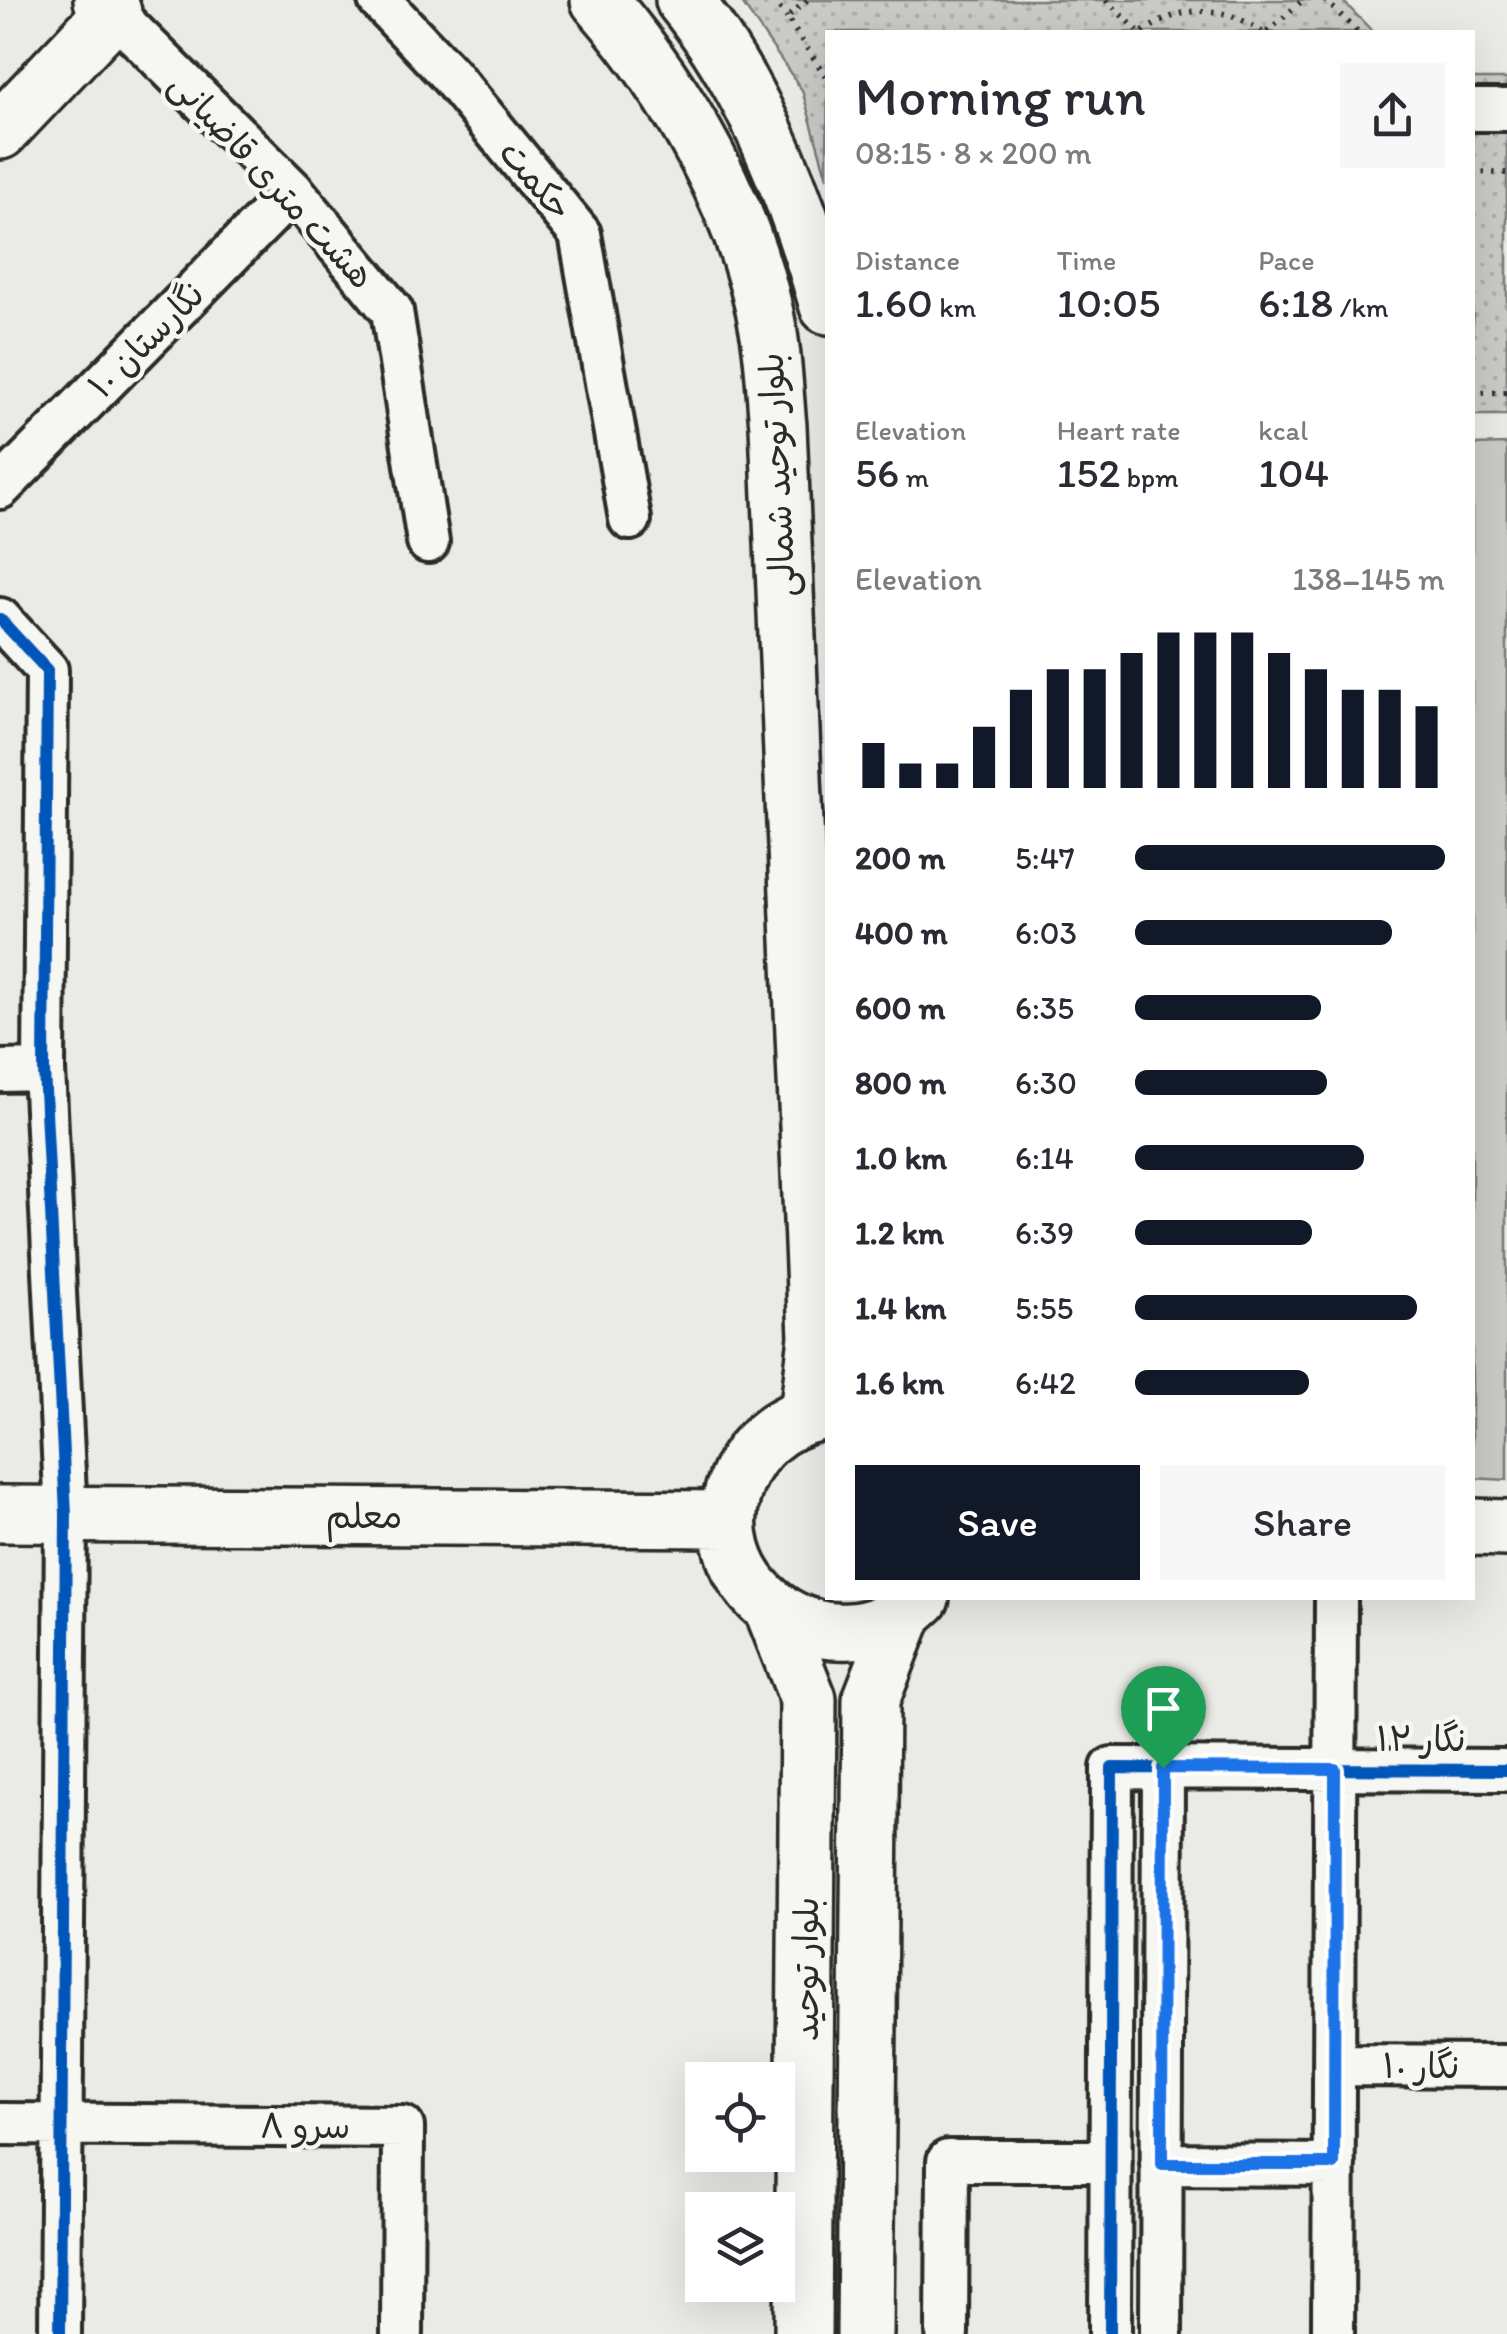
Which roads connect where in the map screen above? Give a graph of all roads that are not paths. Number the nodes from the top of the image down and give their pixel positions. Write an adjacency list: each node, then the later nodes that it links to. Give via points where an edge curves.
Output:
1 (379, 0): 11 (street, حکمت, via 580,234)
2 (599, 0): 16 (main road, بلوار توحید شمالی, via 639,46 737,220 769,332)
3 (684, 0): 9 (main road, via 760,124)
4 (107, 6): 7 (main road); 8 (street, هشت متری قاضیانی)
5 (1475, 110): 6 (street)
6 (1507, 110)
7 (0, 132)
8 (293, 192): 10 (street, نگارستان ۱۰); 12 (street, هشت متری قاضیانی, via 392,311)
9 (825, 296)
10 (0, 488)
11 (630, 519)
12 (428, 542)
13 (0, 619): 14 (street, via 47,670)
14 (44, 1070): 15 (street); 18 (street)
15 (0, 1072)
16 (818, 1412): 19 (main road, via 777,1429 751,1453)
17 (0, 1514): 18 (main road, معلم)
18 (66, 1514): 19 (main road, معلم); 31 (street)
19 (728, 1519): 24 (main road, via 733,1553 749,1585)
20 (1475, 1527): 21 (main road)
21 (1507, 1528)
22 (1336, 1600): 26 (street)
23 (913, 1605): 24 (main road, via 874,1628 839,1633 804,1627); 38 (main road, بلوار توحید, via 870,1700)
24 (773, 1610): 37 (main road, بلوار توحید, via 808,1699)
25 (1163, 1768): 26 (street, نگار ۱۲); 32 (street, نگار ۱۲, via 1112,1768); 33 (street)
26 (1335, 1769): 27 (street, نگار ۱۲); 28 (street)
27 (1507, 1770)
28 (1334, 2065): 29 (street, نگار ۱۰); 34 (street)
29 (1507, 2066)
30 (0, 2124): 31 (street, سرو ۸)
31 (62, 2124): 35 (street); 36 (street, سرو ۸, via 403,2127)
32 (1111, 2162): 39 (street, via 948,2161); 40 (street)
33 (1162, 2164): 34 (street); 41 (street)
34 (1334, 2164): 42 (street)
35 (60, 2334)
36 (402, 2334)
37 (803, 2334)
38 (866, 2334)
39 (948, 2334)
40 (1110, 2334)
41 (1161, 2334)
42 (1333, 2334)

